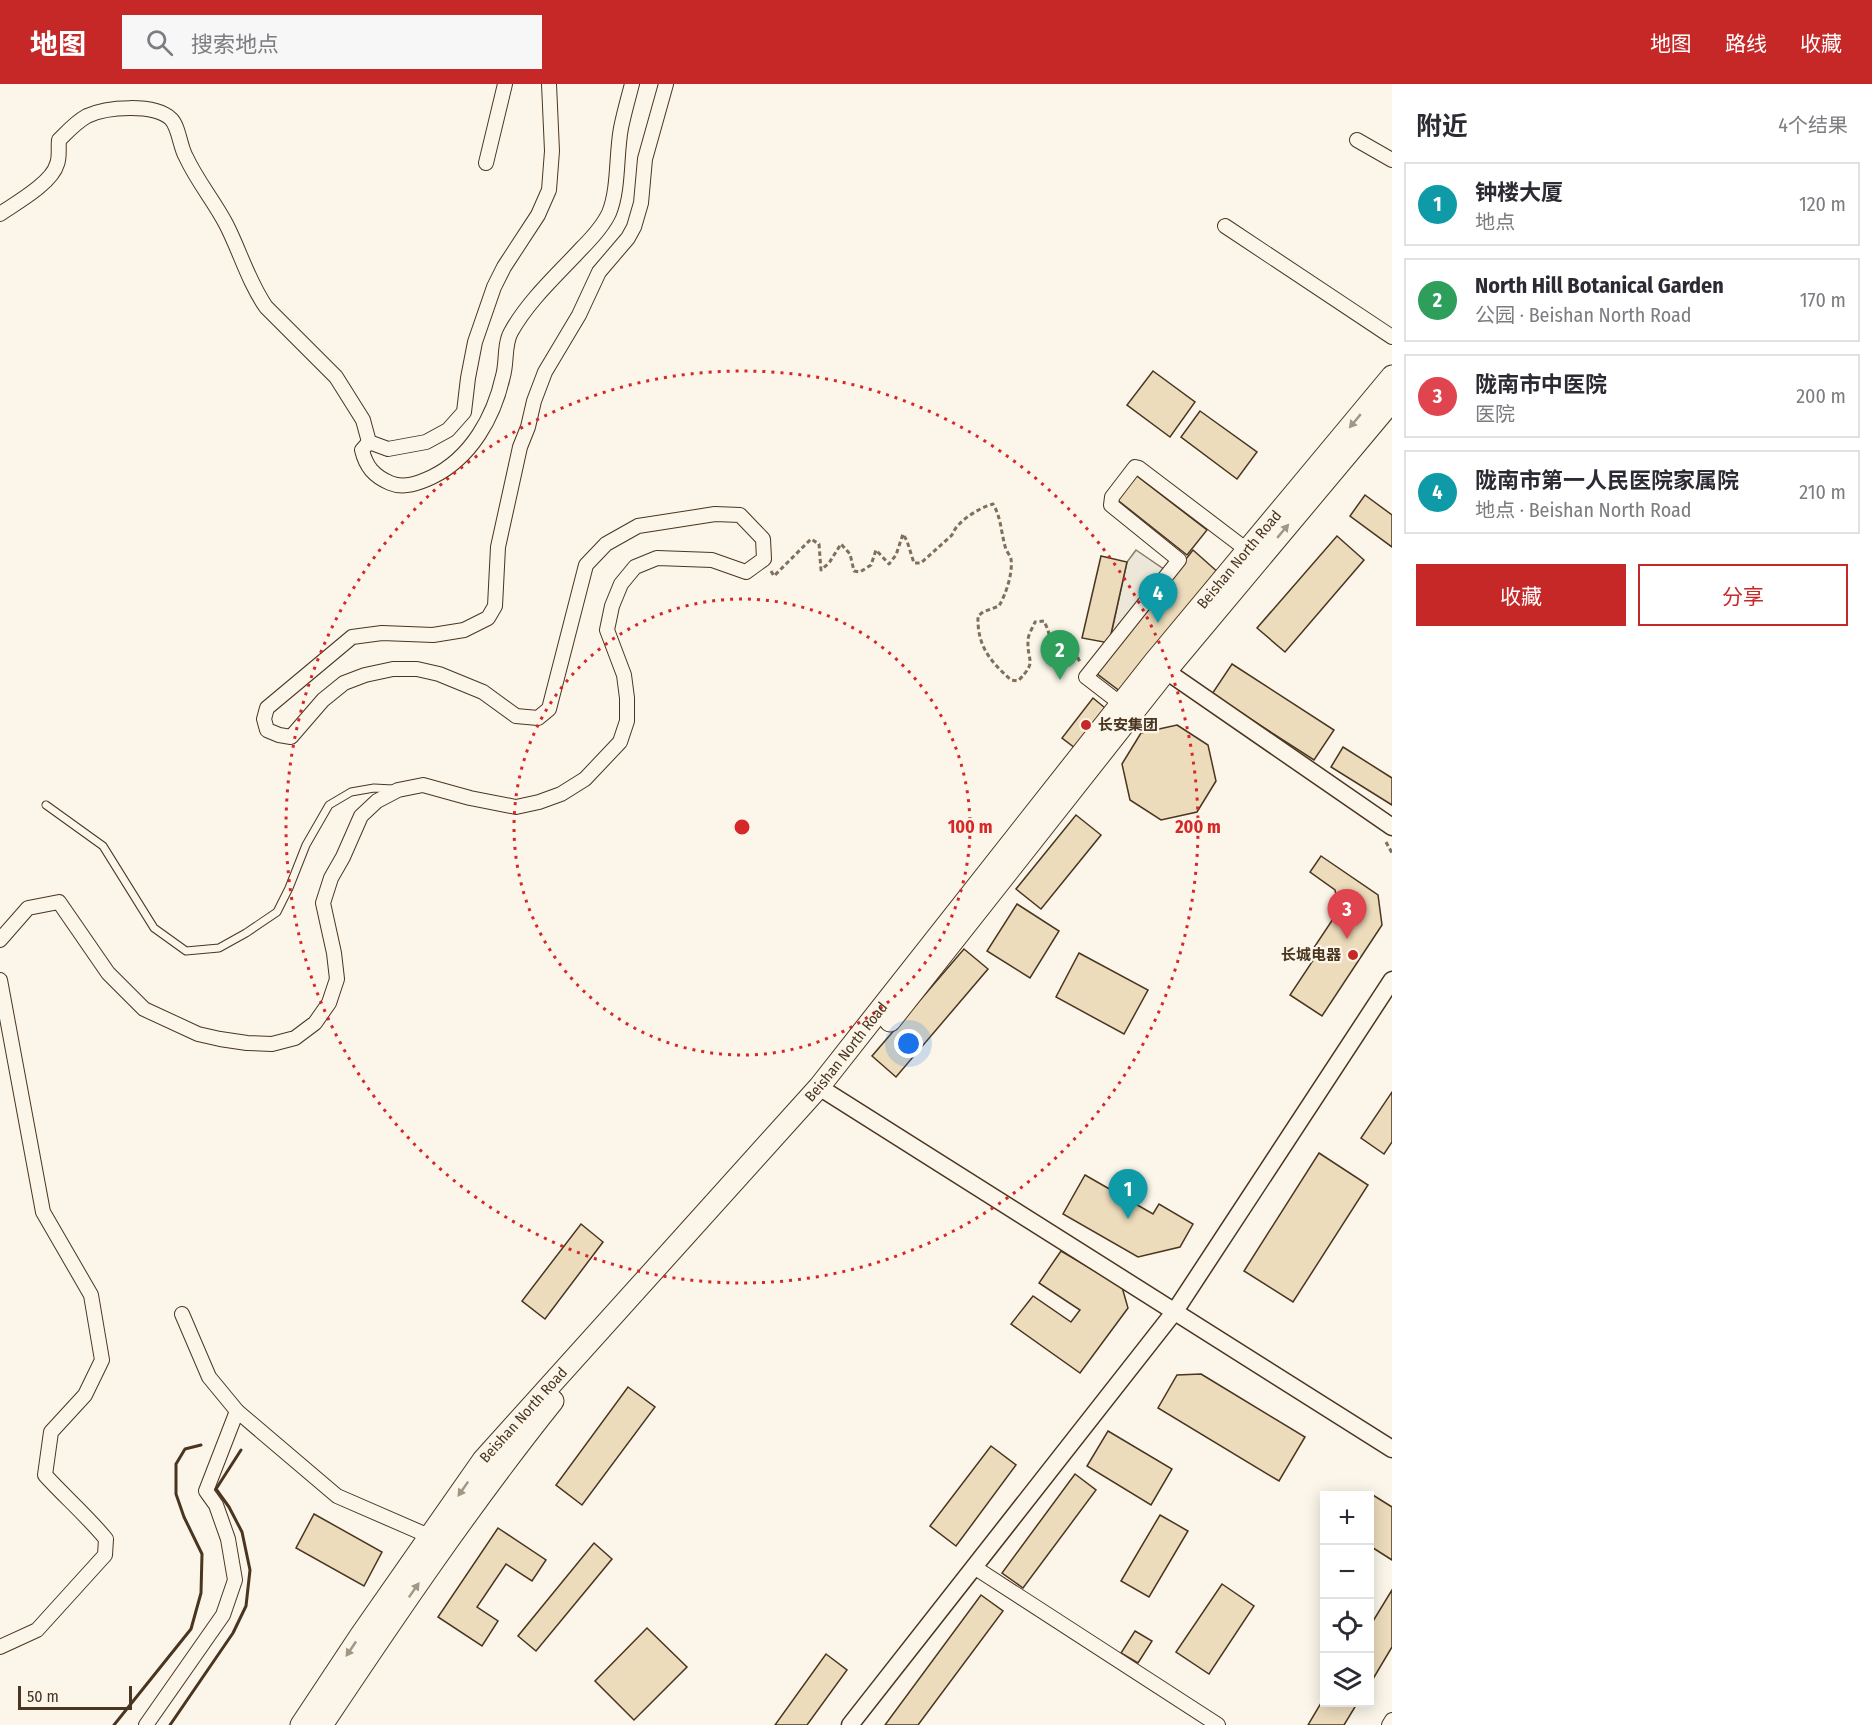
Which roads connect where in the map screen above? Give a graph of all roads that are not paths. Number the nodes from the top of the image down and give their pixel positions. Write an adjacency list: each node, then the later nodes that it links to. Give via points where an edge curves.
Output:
1 (505, 84): 7 (street)
2 (549, 84): 13 (street, via 549,190 494,287 475,342 464,412 448,430 426,442 388,449)
3 (632, 84): 13 (street, via 608,215 509,334 503,377 479,437 442,472 398,487 378,477 365,463 362,450)
4 (666, 84): 17 (street, via 645,159 641,203 634,227 599,272 545,372 534,401 498,548 495,606 488,618 465,630 433,635 382,633 352,637 267,708 267,730 291,737 323,700 344,683 393,669 439,674 483,692 516,716 538,718 549,709 586,565 606,544 638,526 716,514 740,515 763,539 765,559 746,572 712,560 657,558 635,567 621,584 607,630 624,675 627,721 620,742 585,779 561,794 516,807 423,785)
5 (1357, 140): 6 (street)
6 (1392, 160)
7 (486, 163)
8 (0, 214): 13 (street, via 51,175 57,165 59,140 87,116 116,108 145,109 168,117 197,181 226,224 256,293 336,377 363,420)
9 (1224, 226): 10 (street)
10 (1392, 337)
11 (1392, 376): 14 (main road, Beishan North Road, one-way to 14)
12 (1392, 401): 15 (main road, Beishan North Road, one-way to 12)
13 (369, 442)
14 (1247, 550): 15 (main road, Beishan North Road); 16 (street, via 1135,467 1112,497 1111,505 1179,560 1086,677)
15 (1160, 666): 16 (main road, Beishan North Road); 19 (street); 23 (main road, Beishan North Road)
16 (1121, 704): 23 (main road, Beishan North Road)
17 (398, 790): 18 (lane, via 374,788 351,792 329,804 277,912 219,948 186,951 154,928 103,846); 20 (street, via 377,801 362,816 331,878 323,903 337,979 329,1003 315,1023 295,1038 272,1044 220,1039 198,1034 144,1009 108,973 59,902 28,908)
18 (46, 806)
19 (1391, 824)
20 (0, 940)
21 (0, 980): 30 (street, via 43,1212 92,1295 102,1360 85,1395 51,1432 45,1475 106,1539 105,1555 37,1630)
22 (1392, 980): 24 (street)
23 (825, 1091): 24 (street); 28 (main road, Beishan North Road, one-way to 28, via 483,1460); 34 (main road, Beishan North Road, one-way to 23, via 495,1474 575,1374)
24 (1175, 1311): 27 (street); 29 (street)
25 (182, 1314): 26 (street, via 209,1377)
26 (237, 1411): 28 (street, via 337,1496); 32 (street, via 206,1491 216,1505 228,1539 235,1580 224,1615)
27 (1392, 1449)
28 (429, 1536): 33 (main road, Beishan North Road, one-way to 33)
29 (974, 1567): 35 (street); 36 (street)
30 (0, 1647)
31 (1392, 1720): 37 (street)
32 (146, 1725)
33 (301, 1725)
34 (322, 1725)
35 (850, 1725)
36 (1218, 1725)
37 (1389, 1725)

